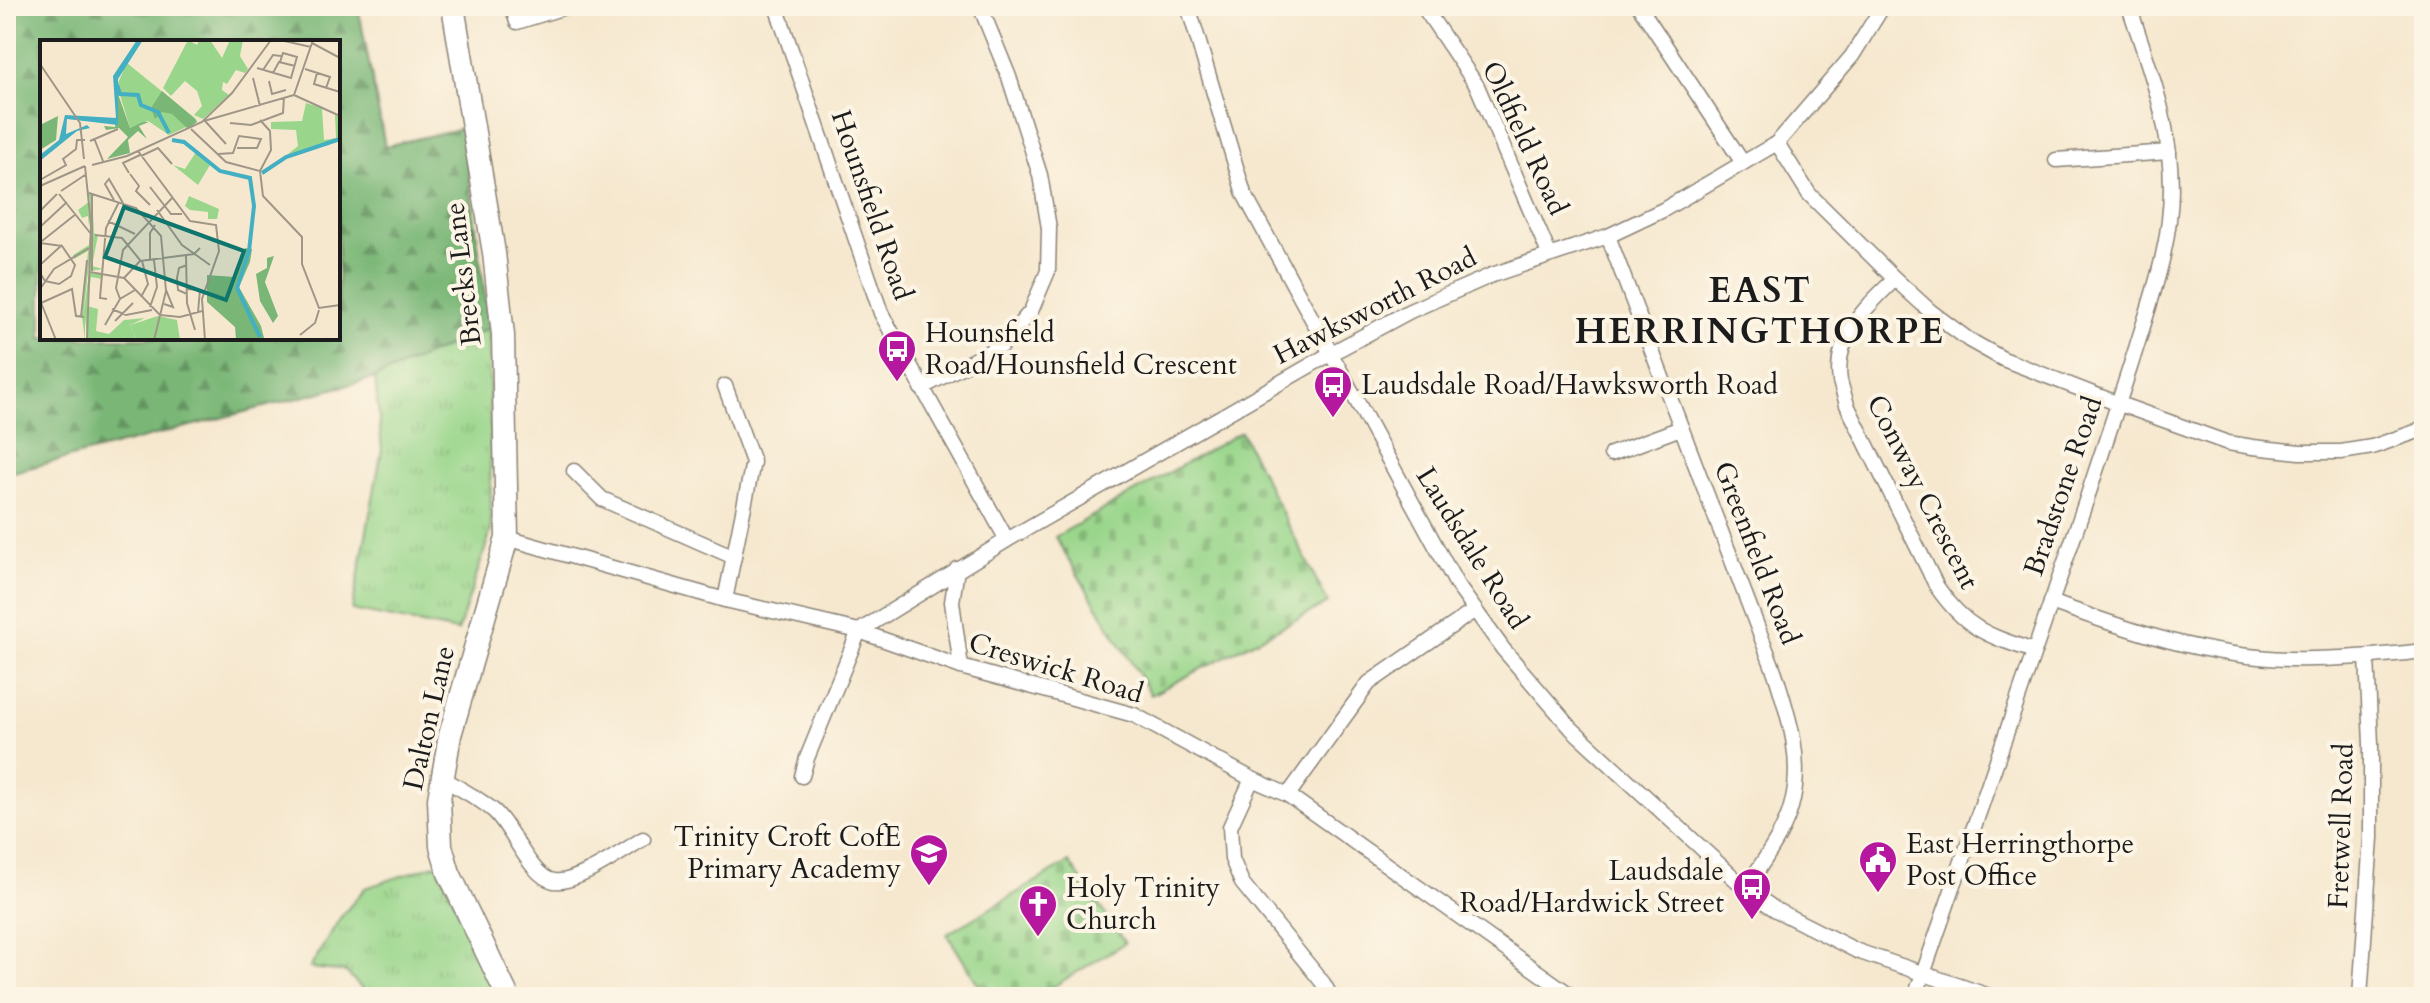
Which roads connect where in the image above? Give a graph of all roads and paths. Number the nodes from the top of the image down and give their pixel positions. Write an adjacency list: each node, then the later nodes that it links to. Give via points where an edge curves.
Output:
1 (453, 6): 26 (street, Brecks Lane, via 503,335)
2 (512, 6): 3 (street, via 517,22)
3 (568, 6)
4 (776, 6): 20 (street, Hounsfield Road, via 881,313)
5 (980, 6): 20 (street, via 1040,175 1049,228 1048,271 1031,311 1002,345)
6 (1188, 6): 18 (street, Laudsdale Road, via 1244,194)
7 (1423, 6): 16 (street, Oldfield Road, via 1477,86)
8 (1639, 6): 14 (street)
9 (1883, 6): 11 (street, Hawksworth Road, via 1852,56)
10 (2129, 6): 12 (street, Bradstone Road, via 2152,69)
11 (1777, 143): 14 (street, Hawksworth Road); 17 (street, via 1809,194)
12 (2169, 152): 13 (street); 21 (street, Bradstone Road, via 2171,189 2160,273)
13 (2056, 160)
14 (1743, 163): 15 (street, Hawksworth Road)
15 (1608, 236): 16 (street, Hawksworth Road); 22 (street, Greenfield Road)
16 (1549, 254): 18 (street, Hawksworth Road, via 1429,301)
17 (1895, 279): 21 (street, via 1930,311 2003,359); 34 (street, Conway Crescent, via 1863,310 1841,354 1847,405 1937,587 1953,609 1987,635)
18 (1330, 354): 27 (street, Hawksworth Road); 32 (street, Laudsdale Road)
19 (725, 386): 28 (street, via 753,462)
20 (921, 388): 27 (street, Hounsfield Road)
21 (2119, 404): 23 (street, via 2228,443 2300,452 2372,447); 31 (street, Bradstone Road)
22 (1681, 428): 24 (street); 43 (street, Greenfield Road, via 1775,673 1796,750 1791,808)
23 (2424, 429)
24 (1611, 454)
25 (574, 471): 28 (street, via 602,499)
26 (507, 538): 30 (street, Creswick Road); 39 (street, Dalton Lane)
27 (1007, 540): 29 (street, Hawksworth Road)
28 (734, 557): 30 (street)
29 (957, 569): 33 (street, Hawksworth Road); 37 (street, via 952,602)
30 (725, 600): 33 (street, Creswick Road)
31 (2051, 602): 34 (street, Bradstone Road); 36 (street, via 2181,644 2287,659)
32 (1475, 610): 41 (street, via 1369,683); 43 (street, Laudsdale Road, via 1572,729)
33 (859, 631): 37 (street, Creswick Road); 38 (street)
34 (2034, 651): 44 (street, Bradstone Road)
35 (2424, 651): 36 (street)
36 (2367, 657): 50 (street, Fretwell Road, via 2371,838)
37 (961, 667): 40 (street, Creswick Road, via 1134,715)
38 (802, 776)
39 (441, 777): 42 (street, via 495,812 542,876 555,882 581,874); 45 (street, Dalton Lane, via 441,846 449,873)
40 (1252, 779): 41 (street, Creswick Road); 46 (street, via 1230,827 1232,859 1242,883)
41 (1288, 795): 47 (street, Creswick Road)
42 (643, 839)
43 (1746, 889): 44 (street, Laudsdale Road, via 1820,934)
44 (1924, 973): 48 (street, Bradstone Road); 49 (street, Laudsdale Road)
45 (508, 997)
46 (1331, 997)
47 (1573, 997)
48 (1915, 997)
49 (1992, 997)
50 (2360, 997)

